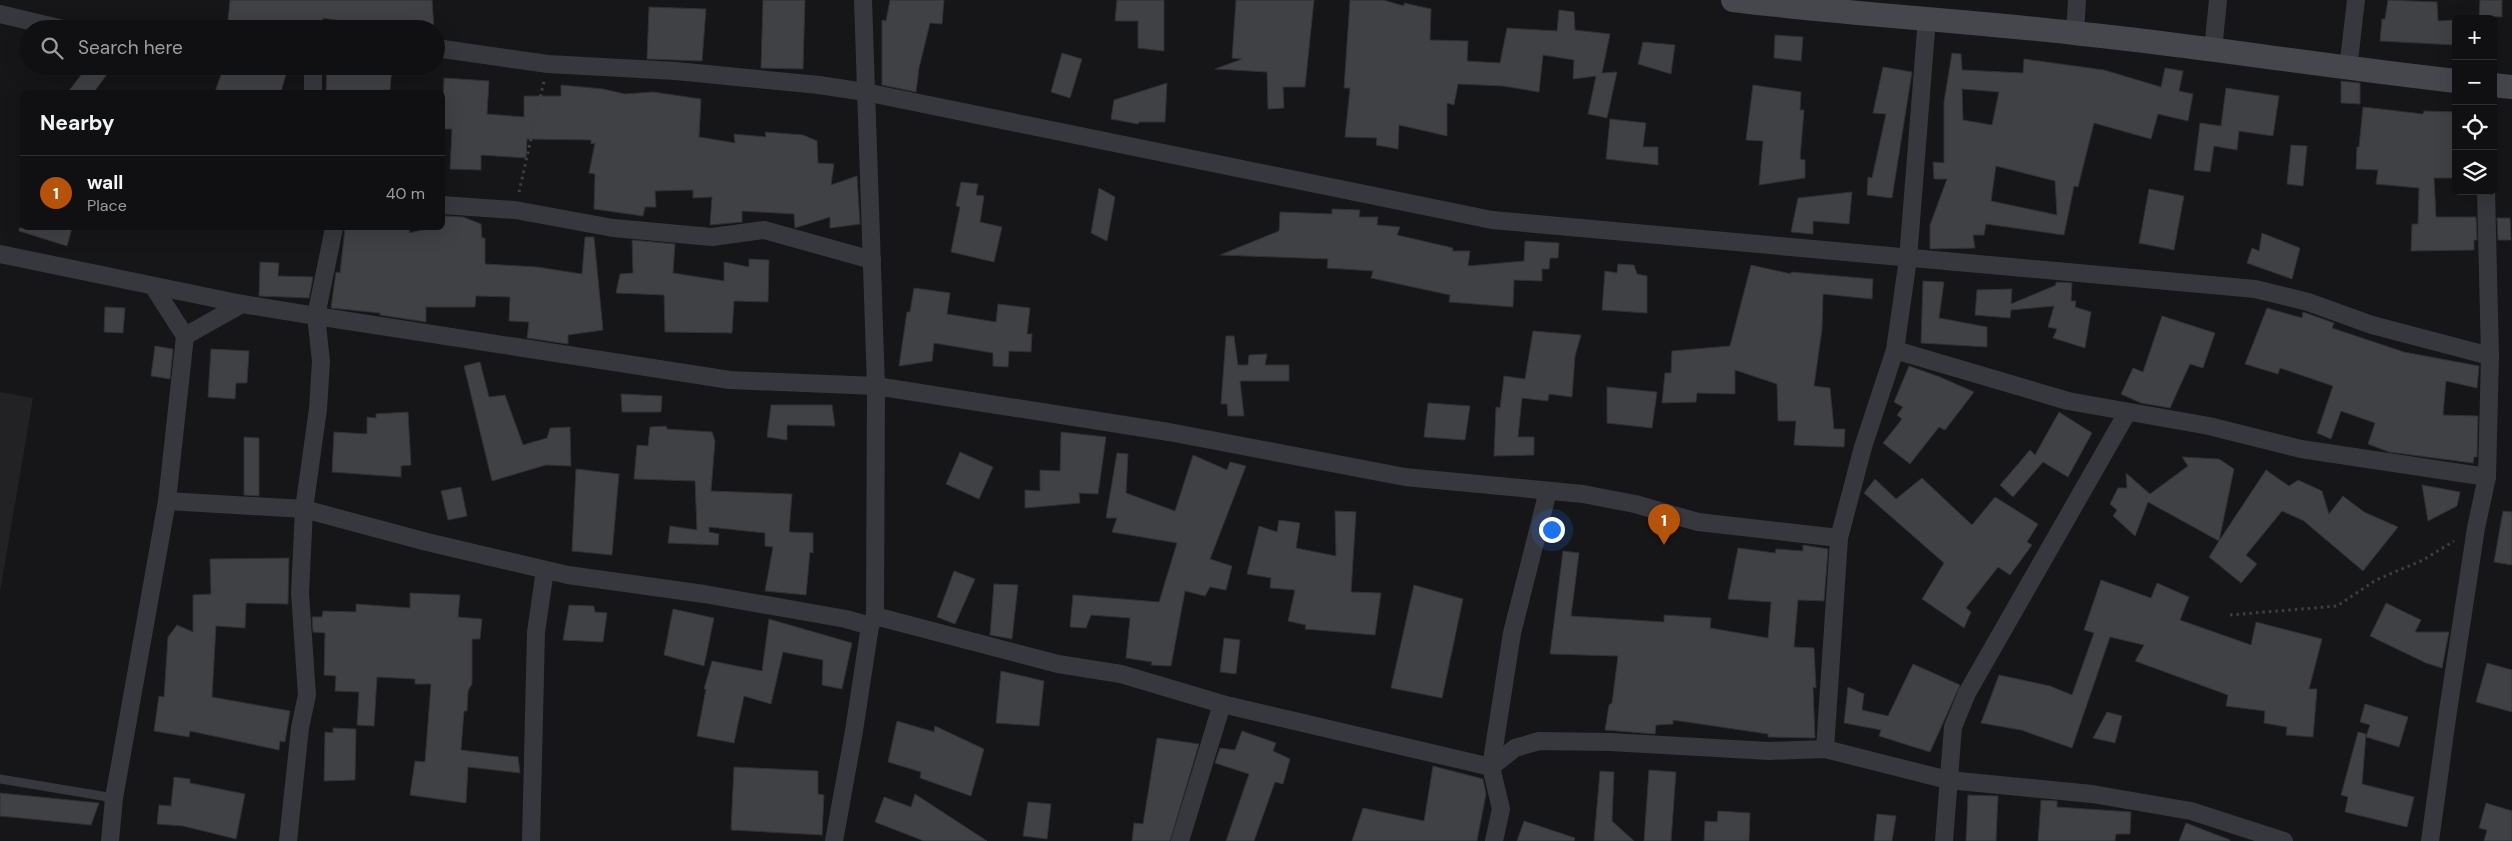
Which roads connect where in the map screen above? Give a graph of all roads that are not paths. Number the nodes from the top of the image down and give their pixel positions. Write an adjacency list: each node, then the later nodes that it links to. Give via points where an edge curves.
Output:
1 (863, 0): 19 (street)
2 (1733, 0): 6 (main road)
3 (2077, 0): 10 (street)
4 (2218, 0): 12 (street)
5 (2356, 0): 13 (street)
6 (1838, 6): 8 (main road)
7 (0, 14): 9 (street)
8 (1927, 18): 10 (main road); 24 (street)
9 (25, 20)
10 (2075, 33): 12 (main road)
11 (445, 49): 19 (street, via 548,64 676,71)
12 (2213, 50): 13 (main road)
13 (2348, 69): 15 (main road)
14 (313, 75): 18 (street)
15 (2452, 81)
16 (2497, 85): 17 (main road)
17 (2512, 87)
18 (313, 90)
19 (865, 92): 24 (street, via 1492,220); 25 (street)
20 (2486, 195): 31 (street)
21 (445, 205): 25 (street, via 515,210 613,228 712,237 748,231 776,232)
22 (334, 230): 28 (street)
23 (0, 254): 26 (street)
24 (1908, 259): 30 (street); 31 (street, via 2255,289 2308,302 2372,325)
25 (872, 260): 32 (street)
26 (153, 286): 27 (street); 29 (street)
27 (242, 304): 28 (street); 29 (street)
28 (316, 316): 32 (street, via 730,380); 37 (street, via 321,360 318,409)
29 (185, 336): 36 (street)
30 (1895, 350): 33 (street, via 2068,401); 38 (street, via 1863,447)
31 (2490, 356): 34 (street)
32 (876, 386): 35 (street, via 1169,432 1405,477); 40 (street)
33 (2127, 413): 34 (street, via 2209,426 2301,449); 45 (street, via 1967,693 1952,727)
34 (2487, 477): 55 (street, via 2476,528)
35 (1548, 491): 38 (street, via 1635,504 1698,522); 43 (street, via 1512,633)
36 (167, 501): 37 (street); 46 (street)
37 (304, 509): 39 (street); 48 (street, via 300,593 307,696 300,728)
38 (1839, 538): 42 (street)
39 (545, 570): 40 (street); 49 (street, via 536,632)
40 (873, 621): 41 (street, via 1058,664 1121,674); 50 (street)
41 (1222, 704): 43 (street); 51 (street)
42 (1825, 749): 43 (street, via 1769,751 1539,741 1515,748); 45 (street)
43 (1491, 767): 52 (street, via 1501,809)
44 (0, 779): 46 (lane)
45 (1948, 780): 53 (street); 54 (street, via 2092,794 2191,812)
46 (114, 798): 47 (street)
47 (110, 841)
48 (288, 841)
49 (531, 841)
50 (834, 841)
51 (1180, 841)
52 (1494, 841)
53 (1944, 841)
54 (2284, 841)
55 (2430, 841)

